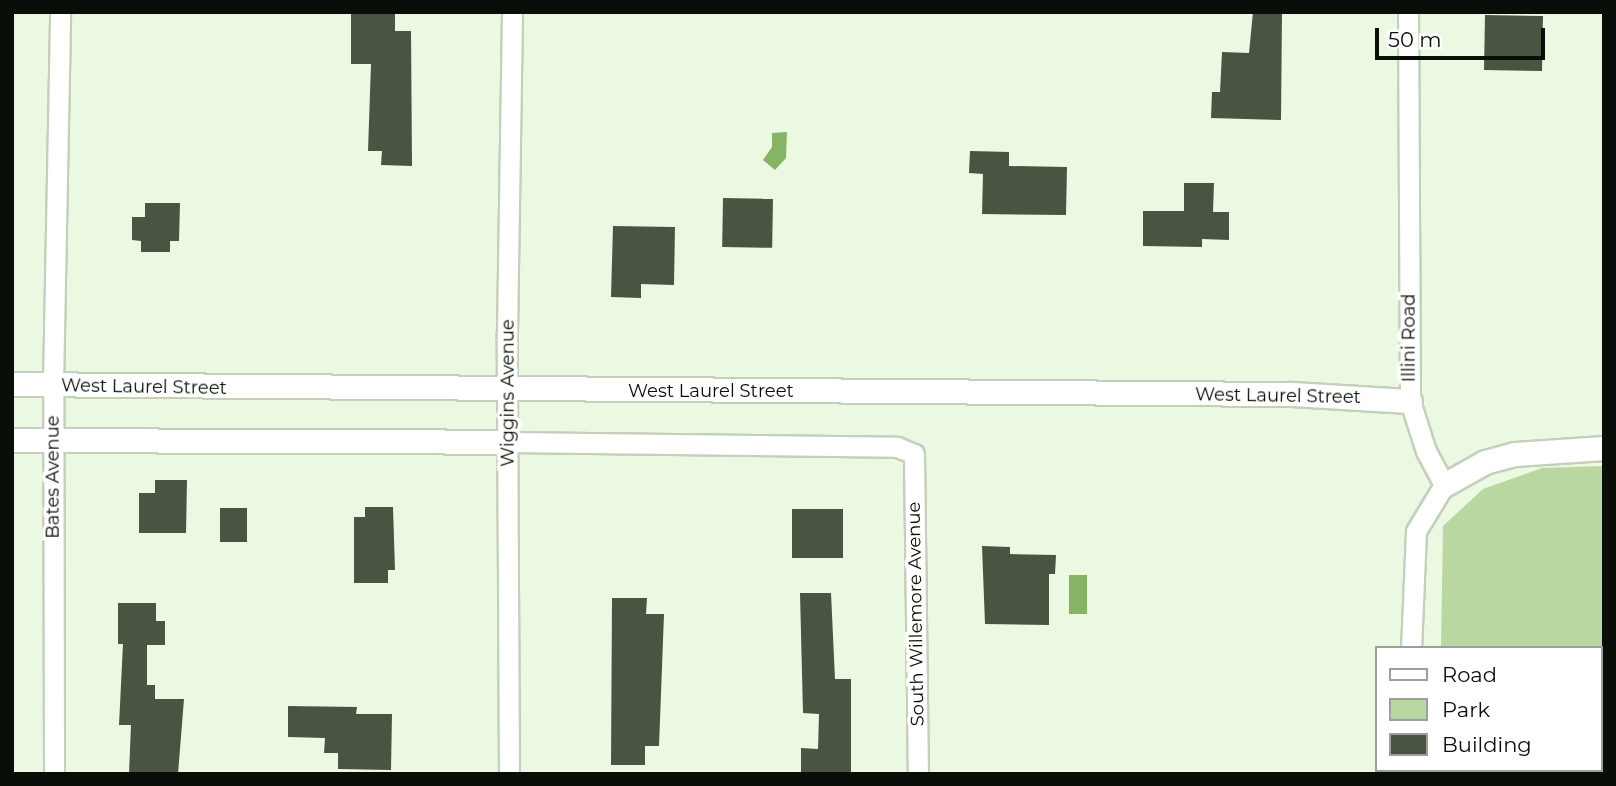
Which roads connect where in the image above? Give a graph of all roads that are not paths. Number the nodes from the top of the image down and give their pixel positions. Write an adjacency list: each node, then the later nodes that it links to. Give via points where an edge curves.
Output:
1 (60, 12): 5 (street, Bates Avenue)
2 (512, 12): 6 (street, Wiggins Avenue)
3 (1408, 12): 7 (street, Illini Road)
4 (12, 384): 5 (street, West Laurel Street)
5 (53, 386): 6 (street, West Laurel Street); 9 (street, Bates Avenue)
6 (508, 391): 7 (street, West Laurel Street, via 1291,394); 10 (street, Wiggins Avenue)
7 (1410, 401): 12 (street, Illini Road, via 1426,451)
8 (12, 440): 9 (street)
9 (53, 440): 10 (street); 14 (street, Bates Avenue)
10 (508, 442): 15 (street, Wiggins Avenue); 16 (street, South Willemore Avenue, via 897,447 914,454)
11 (1604, 448): 12 (street, via 1515,454 1485,462)
12 (1444, 485): 13 (street, via 1416,531)
13 (1410, 646)
14 (54, 774)
15 (509, 774)
16 (918, 774)

